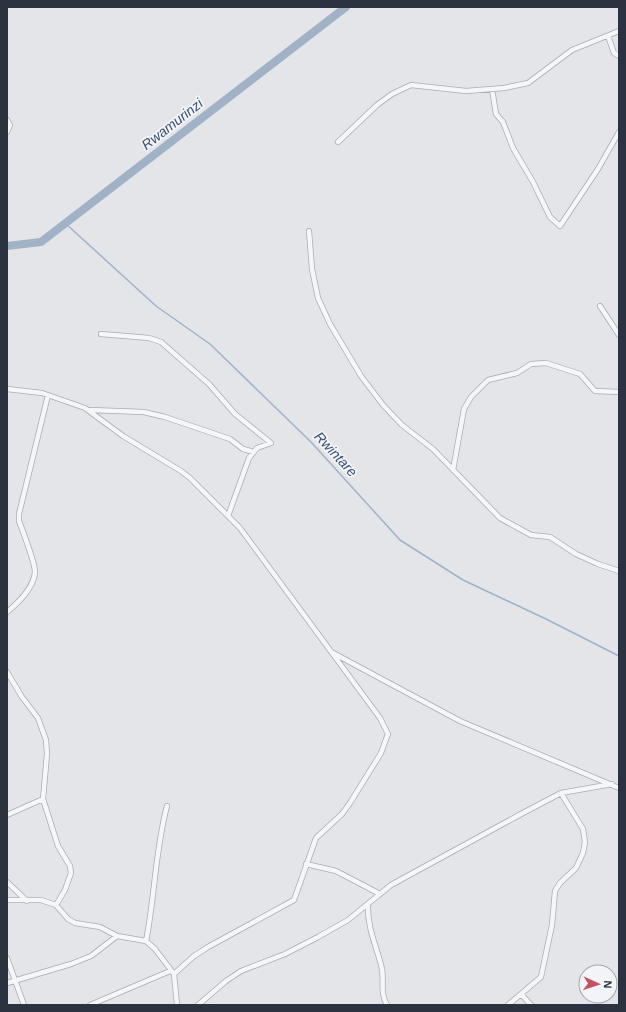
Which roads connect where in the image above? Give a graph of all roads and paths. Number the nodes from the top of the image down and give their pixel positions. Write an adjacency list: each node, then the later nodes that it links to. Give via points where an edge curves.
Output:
1 (619, 31): 2 (street)
2 (608, 36): 3 (street, via 614,53); 4 (street, via 572,50 528,83)
3 (619, 56)
4 (492, 89): 7 (street, via 496,114 503,122 513,148 550,217 560,226); 8 (street, via 466,90 411,85 377,105)
5 (7, 120): 6 (street, via 10,125)
6 (7, 132)
7 (619, 132)
8 (338, 142)
9 (309, 231): 18 (street, via 312,269 318,298 330,324 361,376 383,405)
10 (600, 306): 12 (street)
11 (101, 334): 17 (street, via 150,338 161,342 209,384 235,414 271,443 257,448)
12 (619, 335)
13 (7, 389): 15 (street)
14 (619, 392): 18 (street, via 599,393 580,374 546,363 531,364 517,373 488,380 470,397 464,409)
15 (48, 395): 16 (street); 21 (street, via 19,514 35,570 29,587)
16 (88, 410): 17 (street, via 144,412 165,417 230,439 243,449); 19 (street, via 123,436 181,471)
17 (254, 452): 19 (street, via 249,458)
18 (453, 470): 20 (street, via 500,518 531,535 550,537 576,554)
19 (228, 516): 22 (street, via 240,528)
20 (619, 572)
21 (7, 612)
22 (331, 652): 24 (street, via 460,721); 30 (street, via 380,718 388,734 381,753 350,803 316,838)
23 (7, 672): 27 (street, via 43,727 47,754)
24 (612, 784): 25 (street); 26 (street)
25 (619, 788)
26 (561, 793): 32 (street, via 422,867); 43 (street, via 583,829 585,842 576,868 555,891 544,970 541,977)
27 (43, 799): 29 (street); 35 (street, via 58,846 70,866 71,873)
28 (167, 806): 38 (street, via 158,847)
29 (7, 815)
30 (306, 864): 32 (street, via 336,872); 40 (street, via 298,894 290,904 208,947)
31 (7, 882): 34 (street)
32 (380, 894): 36 (street)
33 (7, 900): 34 (street)
34 (27, 901): 35 (street, via 41,900)
35 (56, 905): 37 (street, via 75,923 100,927)
36 (368, 905): 47 (street, via 318,937 285,954 241,971); 48 (street, via 369,927 382,969 383,994)
37 (117, 936): 38 (street); 41 (street, via 90,956)
38 (146, 942): 40 (street, via 155,949)
39 (7, 958): 41 (street)
40 (172, 973): 45 (street); 46 (street)
41 (15, 981): 42 (street); 44 (street)
42 (7, 983)
43 (521, 994): 49 (street); 50 (street)
44 (24, 1005)
45 (90, 1005)
46 (177, 1005)
47 (198, 1005)
48 (387, 1005)
49 (508, 1005)
50 (531, 1005)

